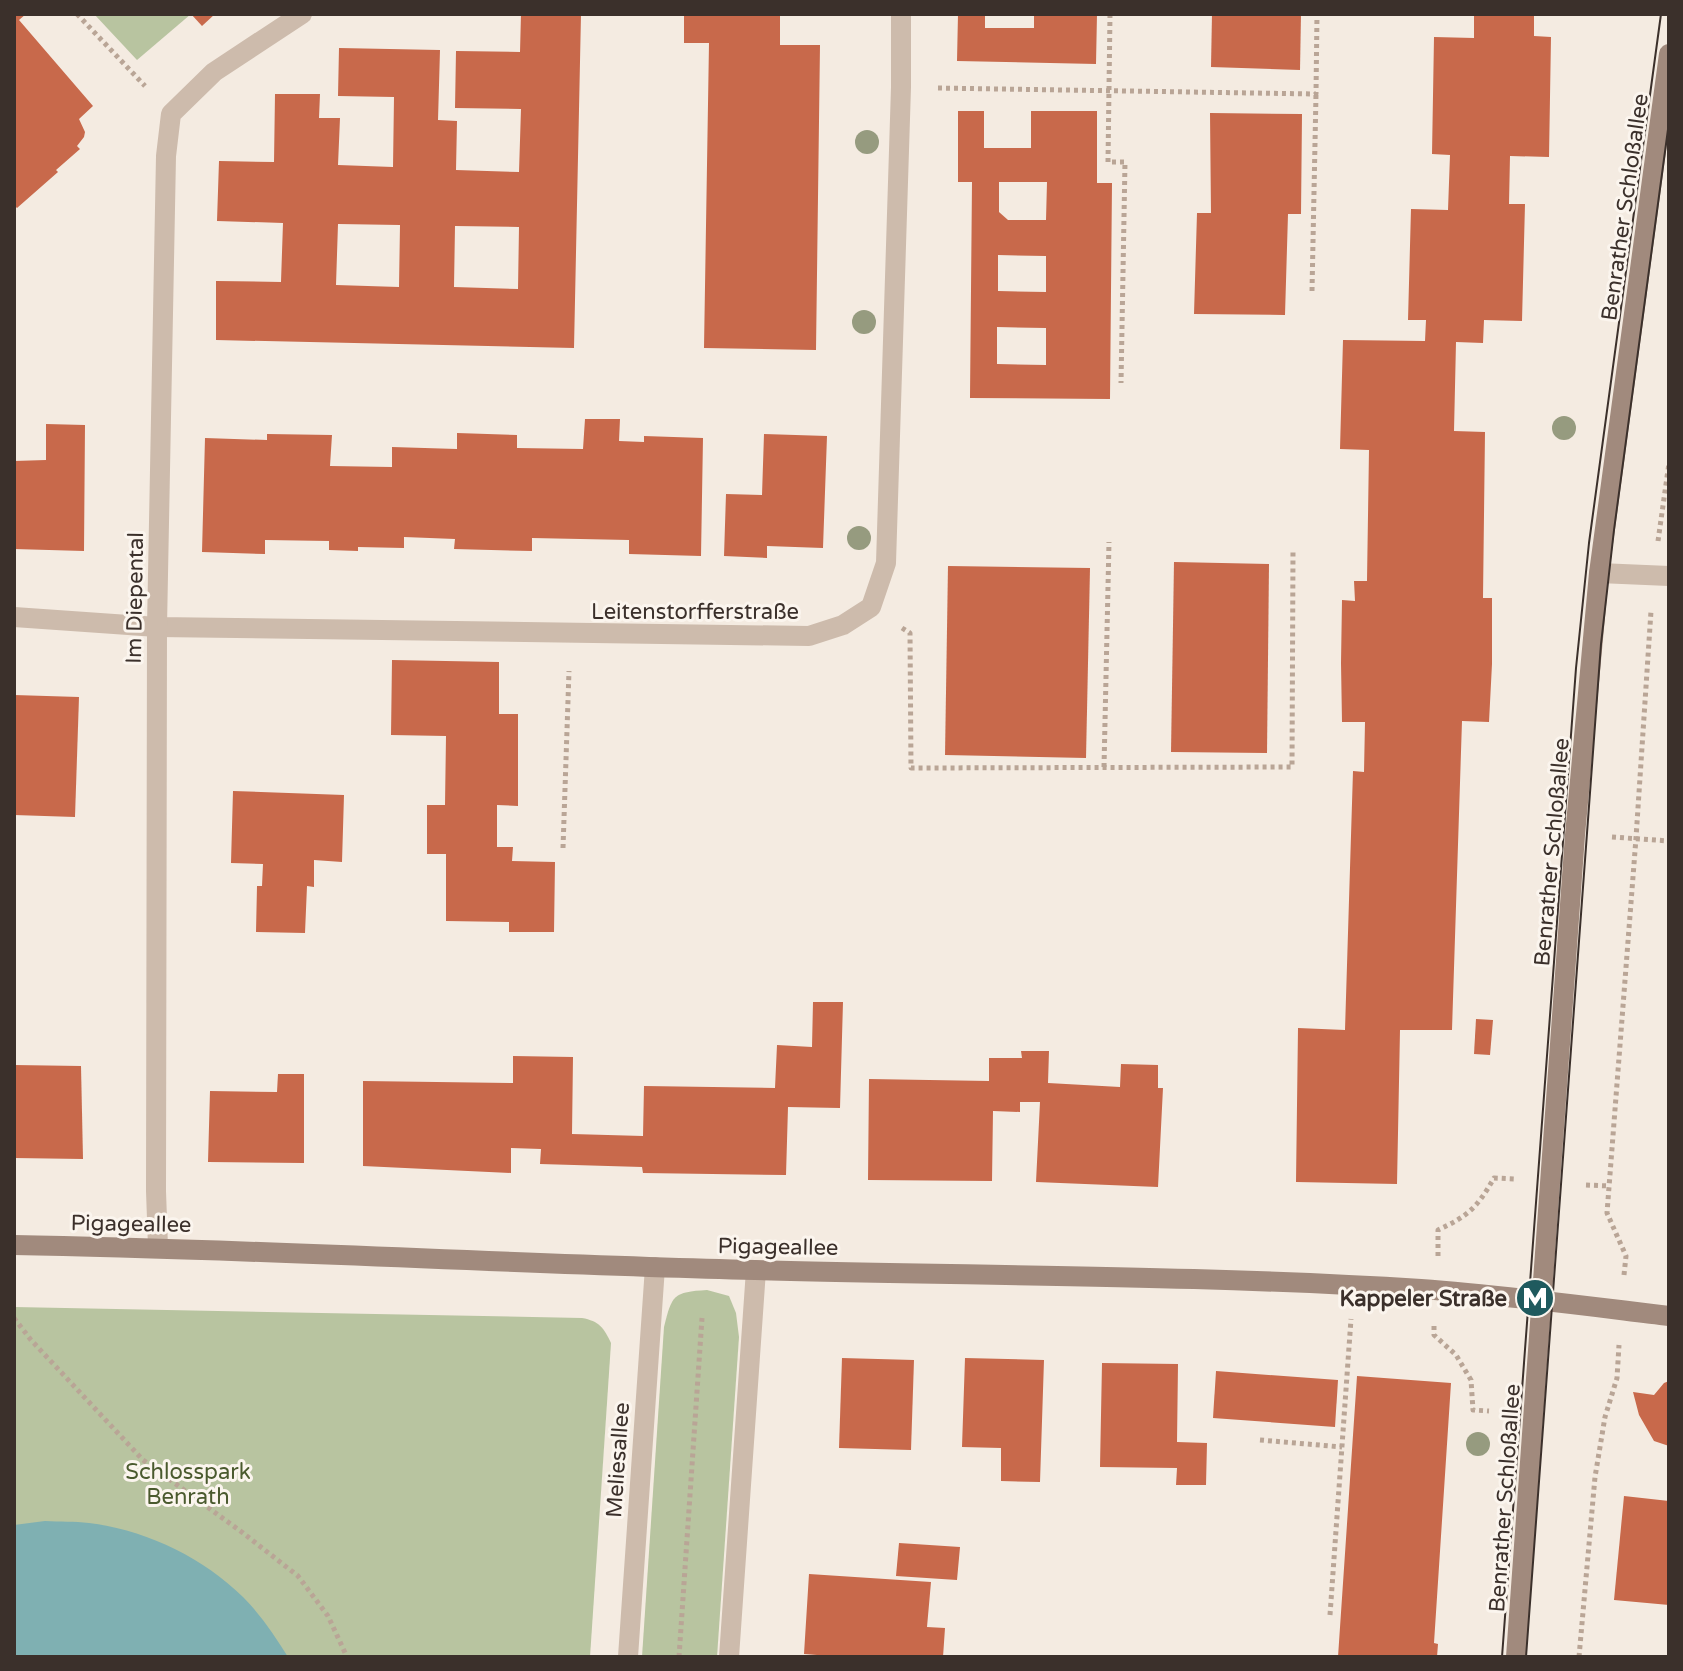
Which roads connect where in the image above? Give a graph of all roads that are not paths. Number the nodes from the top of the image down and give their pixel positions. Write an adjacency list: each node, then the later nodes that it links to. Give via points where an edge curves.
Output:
1 (302, 14): 7 (street, Im Diepental, via 214,72 171,114)
2 (901, 14): 7 (street, Leitenstorfferstraße, via 886,563 871,607 843,625 809,636)
3 (1669, 54): 4 (street, Benrather Schloßallee)
4 (1599, 573): 5 (street); 12 (street, Benrather Schloßallee)
5 (1661, 576)
6 (14, 617): 7 (street, Leitenstorfferstraße)
7 (157, 627): 9 (street, Im Diepental)
8 (14, 1245): 9 (street, Pigageallee)
9 (158, 1247): 10 (street, Pigageallee)
10 (655, 1267): 11 (street, Pigageallee); 14 (street, Meliesallee)
11 (756, 1270): 12 (street, Pigageallee, via 1161,1278); 15 (street)
12 (1541, 1300): 13 (street); 16 (street, Benrather Schloßallee)
13 (1669, 1316)
14 (628, 1657)
15 (729, 1657)
16 (1516, 1657)

